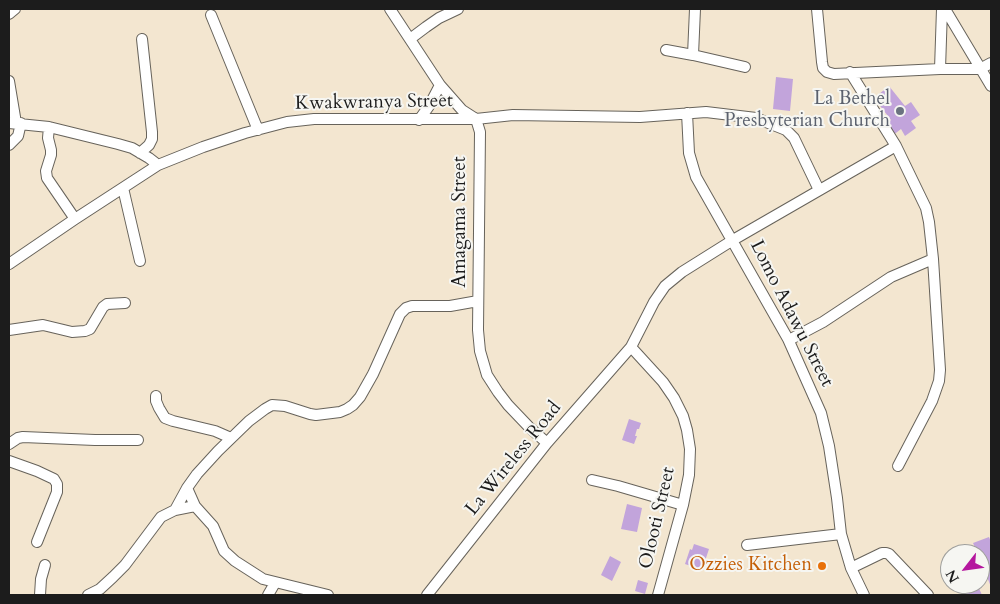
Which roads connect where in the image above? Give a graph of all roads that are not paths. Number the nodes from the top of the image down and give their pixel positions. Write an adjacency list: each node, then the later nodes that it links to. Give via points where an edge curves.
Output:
1 (15, 9): 7 (street)
2 (390, 9): 10 (street)
3 (458, 9): 10 (street)
4 (695, 9): 12 (street)
5 (817, 9): 17 (street, via 823,68 834,74)
6 (943, 9): 15 (street); 16 (street)
7 (9, 14)
8 (210, 15): 26 (street)
9 (142, 39): 29 (street, via 152,139)
10 (410, 39): 19 (street)
11 (666, 50): 12 (street)
12 (694, 55): 14 (street)
13 (991, 63): 16 (street)
14 (745, 67)
15 (940, 69): 16 (street); 17 (street)
16 (980, 69): 20 (street)
17 (850, 72): 28 (street)
18 (9, 81): 24 (street)
19 (440, 86): 22 (street, via 462,110); 23 (street)
20 (991, 86)
21 (687, 113): 22 (street, Kwakwranya Street, via 640,117 513,115); 32 (street, Kwakwranya Street, via 756,118 786,130 794,138); 34 (street, Lomo Adawu Street, via 690,153 696,177)
22 (476, 119): 23 (street, Kwakwranya Street); 38 (street, Amagama Street, via 480,132)
23 (419, 120): 26 (street, Kwakwranya Street, via 314,119)
24 (15, 123): 25 (street); 27 (street, via 18,136)
25 (49, 127): 29 (street, via 118,144); 33 (street, via 51,156 47,178)
26 (258, 130): 30 (street, Kwakwranya Street)
27 (9, 145)
28 (896, 146): 32 (street, La Wireless Road); 35 (street, via 926,208)
29 (140, 153): 30 (street)
30 (158, 165): 31 (street, Kwakwranya Street)
31 (123, 188): 33 (street, Kwakwranya Street); 36 (street)
32 (819, 190): 34 (street, La Wireless Road)
33 (75, 219): 37 (street, Kwakwranya Street)
34 (733, 240): 41 (street, Lomo Adawu Street); 42 (street, La Wireless Road, via 665,286)
35 (933, 259): 41 (street, via 890,277 824,322); 49 (street, via 939,381)
36 (140, 262)
37 (9, 264)
38 (478, 301): 44 (street, via 450,306 412,306 402,311 369,381 347,409 316,415 285,406 272,406); 46 (street, Amagama Street, via 480,351 487,374 508,405)
39 (125, 303): 40 (street, via 106,304 86,331 72,332 43,325)
40 (9, 330)
41 (789, 340): 55 (street, Lomo Adawu Street, via 821,413 829,446)
42 (631, 347): 46 (street, La Wireless Road); 52 (street, Olooti Street, via 663,382 683,416 690,449)
43 (156, 396): 44 (street, via 165,418)
44 (231, 438): 51 (street)
45 (138, 440): 47 (street, via 23,437)
46 (547, 443): 65 (street, La Wireless Road)
47 (9, 444)
48 (9, 461): 56 (street, via 54,479 57,484 57,492)
49 (898, 466)
50 (592, 480): 52 (street)
51 (187, 488): 53 (street); 54 (street)
52 (683, 505): 66 (street, Olooti Street)
53 (195, 506): 54 (street); 60 (street, via 213,526 224,551 247,570)
54 (174, 510): 62 (street, via 161,517 113,577)
55 (841, 534): 57 (street); 59 (street, Lomo Adawu Street)
56 (37, 542)
57 (747, 545)
58 (45, 565): 61 (street)
59 (851, 568): 67 (street, Lomo Adawu Street); 68 (street, via 882,553 889,554)
60 (275, 582): 63 (street); 64 (street)
61 (40, 595)
62 (88, 595)
63 (268, 595)
64 (328, 595)
65 (427, 595)
66 (658, 595)
67 (864, 595)
68 (928, 595)

